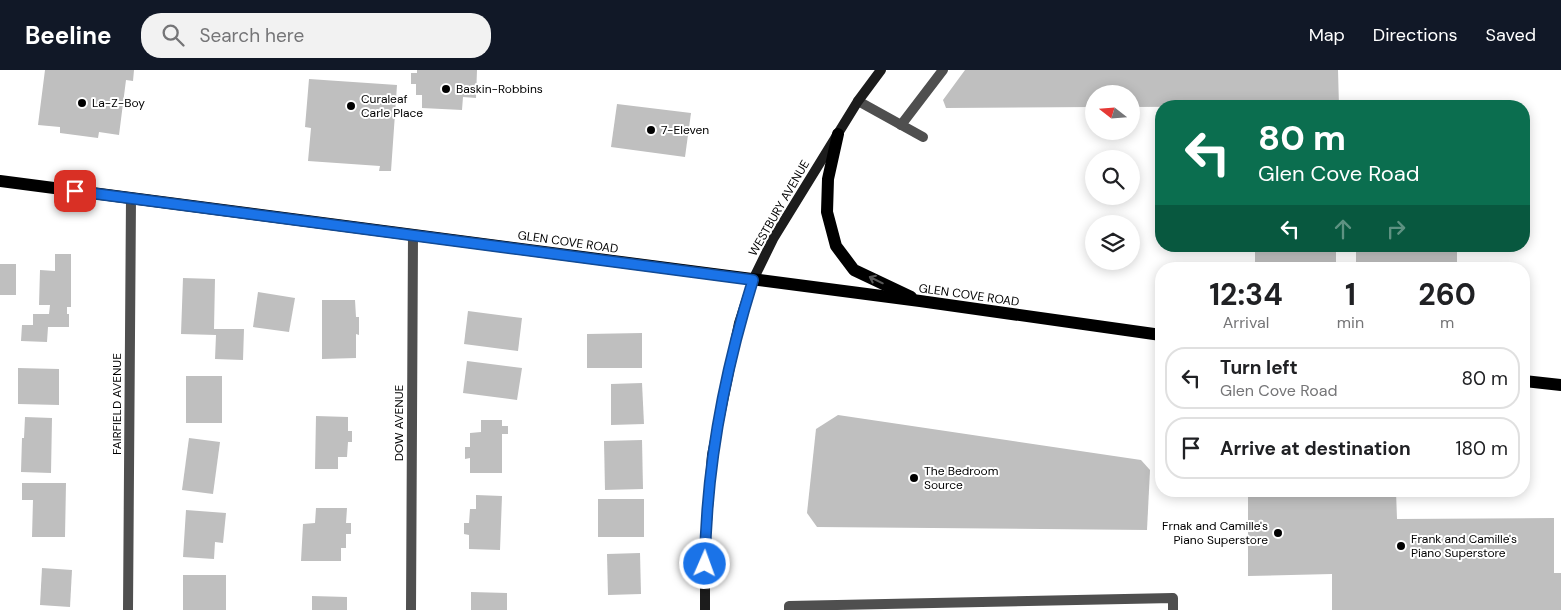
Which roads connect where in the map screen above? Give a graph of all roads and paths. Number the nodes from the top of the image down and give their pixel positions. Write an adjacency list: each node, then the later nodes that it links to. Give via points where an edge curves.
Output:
1 (881, 70): 3 (main road, WESTBURY AVENUE)
2 (943, 70): 4 (street)
3 (858, 101): 4 (street); 5 (main road, WESTBURY AVENUE)
4 (901, 125): 6 (street)
5 (838, 134): 10 (main road, WESTBURY AVENUE, via 773,239); 11 (main road, one-way to 5, via 854,270 836,246 827,212 828,179)
6 (923, 137)
7 (0, 181): 8 (main road, GLEN COVE ROAD)
8 (130, 198): 9 (main road, GLEN COVE ROAD); 15 (street, FAIRFIELD AVENUE)
9 (413, 235): 10 (main road, GLEN COVE ROAD); 16 (street, DOW AVENUE)
10 (753, 280): 11 (main road, GLEN COVE ROAD); 17 (main road, WESTBURY AVENUE, via 739,323 712,455 705,548)
11 (920, 301): 12 (main road, GLEN COVE ROAD)
12 (1155, 334)
13 (1530, 382): 14 (main road)
14 (1561, 385)
15 (128, 610)
16 (411, 610)
17 (705, 610)
18 (789, 610): 19 (street, via 789,606 1173,598)
19 (1174, 610)

